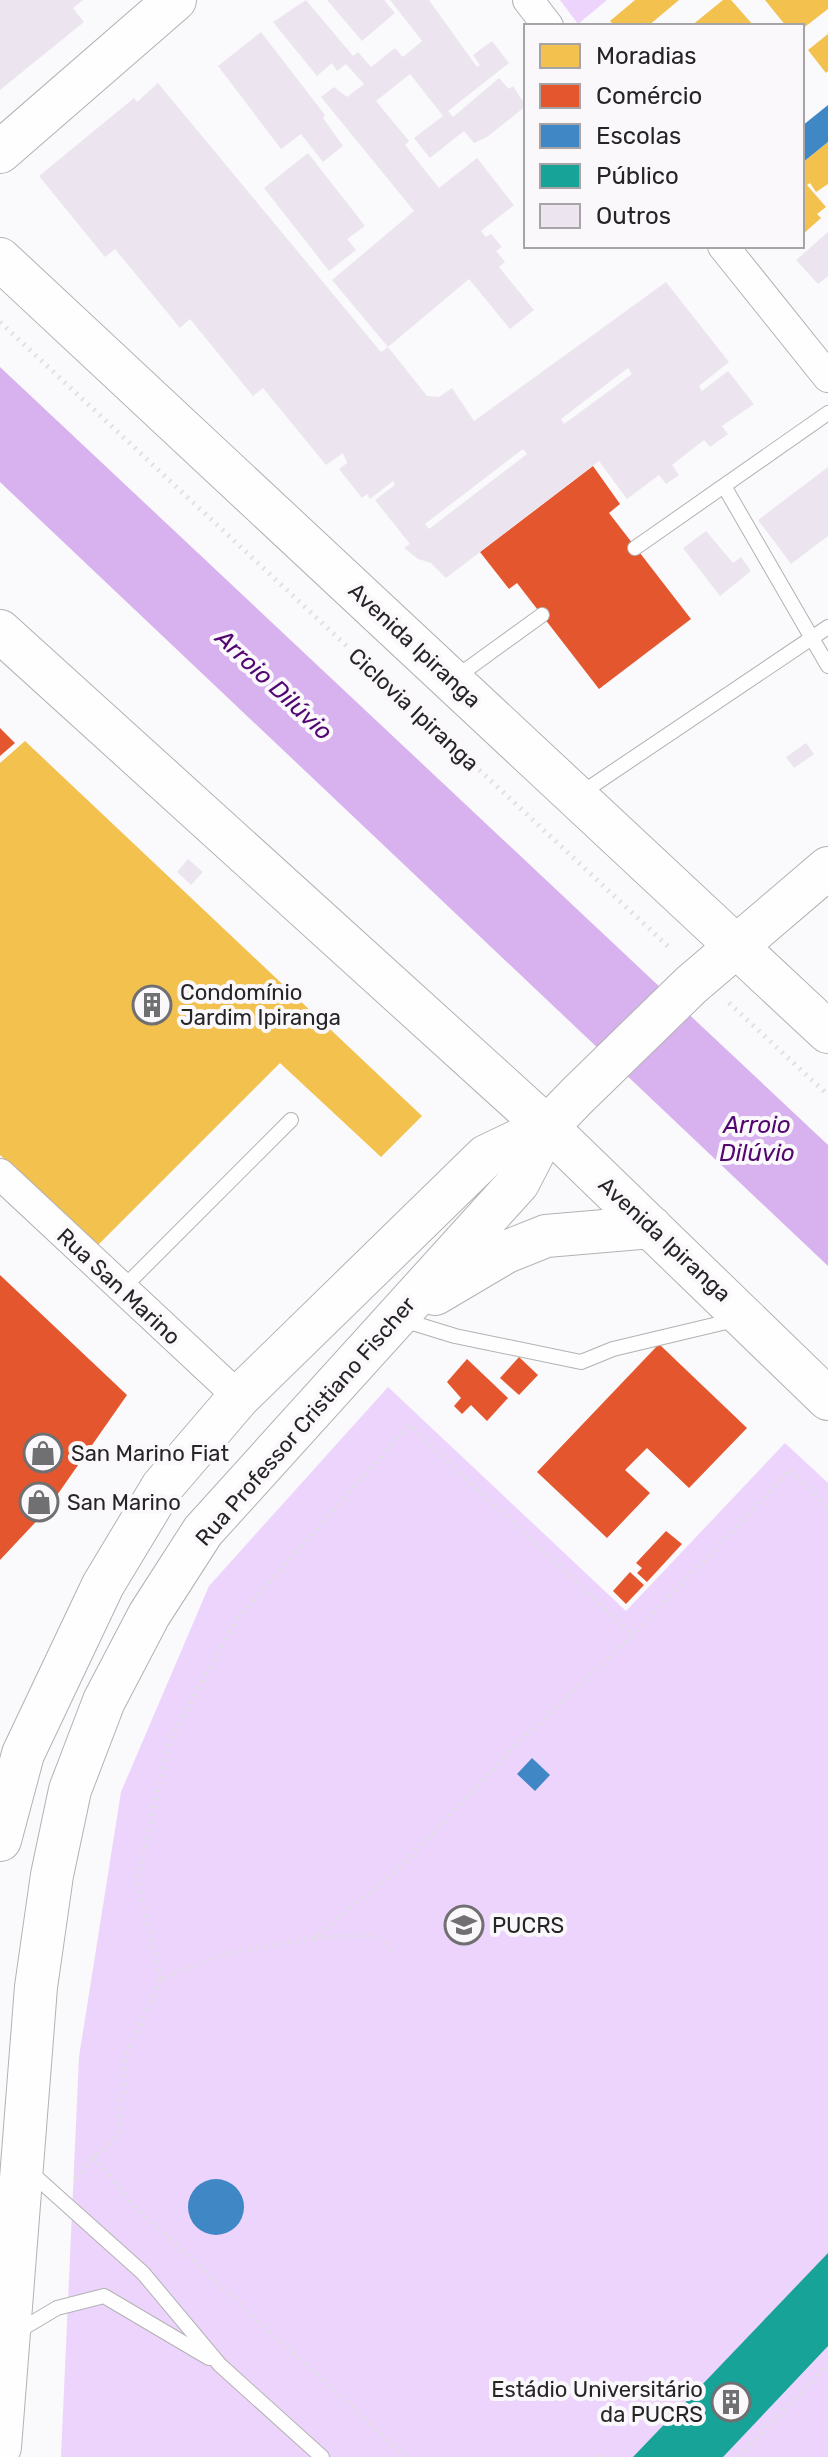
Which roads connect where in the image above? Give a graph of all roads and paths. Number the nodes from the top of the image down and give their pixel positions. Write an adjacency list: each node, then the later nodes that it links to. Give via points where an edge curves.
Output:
1 (175, 0): 4 (main road)
2 (528, 0): 3 (street)
3 (546, 24)
4 (0, 152)
5 (725, 248): 8 (street)
6 (0, 259): 17 (main road, Avenida Ipiranga)
7 (0, 322): 21 (path, Ciclovia Ipiranga)
8 (828, 377)
9 (828, 413): 10 (lane)
10 (724, 486): 11 (lane); 15 (lane)
11 (635, 548)
12 (542, 615): 17 (lane)
13 (828, 627): 15 (lane)
14 (0, 631): 25 (main road, Avenida Ipiranga)
15 (813, 636): 16 (lane); 18 (lane)
16 (828, 666)
17 (453, 680): 18 (main road, Avenida Ipiranga)
18 (577, 795): 20 (main road, Avenida Ipiranga)
19 (828, 868): 20 (main road, Rua Professor Cristiano Fischer)
20 (736, 946): 21 (main road, Rua Professor Cristiano Fischer); 22 (main road, Avenida Ipiranga)
21 (696, 981): 23 (path, Ciclovia Ipiranga); 25 (main road, Rua Professor Cristiano Fischer)
22 (828, 1032)
23 (828, 1095)
24 (291, 1120): 28 (lane)
25 (547, 1127): 27 (main road, Avenida Ipiranga); 29 (main road, Rua Professor Cristiano Fischer, via 518,1183); 31 (main road, Rua Professor Cristiano Fischer, via 486,1156)
26 (0, 1174): 28 (street, Rua San Marino)
27 (651, 1227): 29 (main road, via 546,1236 506,1252); 30 (main road, Avenida Ipiranga)
28 (122, 1289): 31 (street, Rua San Marino)
29 (396, 1317): 30 (lane, via 455,1336 581,1362 613,1349); 37 (main road, Rua Professor Cristiano Fischer, via 203,1531 149,1615 104,1701)
30 (747, 1317): 32 (main road, Avenida Ipiranga)
31 (239, 1397): 34 (main road, Rua Professor Cristiano Fischer, via 162,1487)
32 (828, 1399)
33 (828, 1506): 35 (path, via 790,1470)
34 (103, 1585): 36 (main road, Rua Professor Cristiano Fischer); 37 (main road)
35 (633, 1635): 39 (path, via 521,1740 397,1870); 41 (path, via 409,1425 238,1618 170,1739 137,1880)
36 (12, 1743): 38 (main road, Rua Professor Cristiano Fischer)
37 (70, 1790): 43 (main road, Rua Professor Cristiano Fischer, via 36,1987)
38 (0, 1840)
39 (314, 1938): 40 (path, via 374,1935); 41 (path, via 224,1954)
40 (393, 1951)
41 (161, 1979): 42 (path, via 125,2057 119,2136)
42 (94, 2156): 44 (path); 51 (path, via 133,2205)
43 (22, 2165): 44 (lane); 45 (main road, Rua Professor Cristiano Fischer)
44 (59, 2200): 47 (lane, via 143,2273)
45 (4, 2337): 47 (lane, via 57,2308 104,2296); 48 (main road, Rua Professor Cristiano Fischer)
46 (828, 2364): 49 (path)
47 (220, 2365): 50 (lane)
48 (0, 2447)
49 (746, 2450): 52 (path); 53 (path)
50 (322, 2457)
51 (406, 2457)
52 (739, 2457)
53 (753, 2457)

